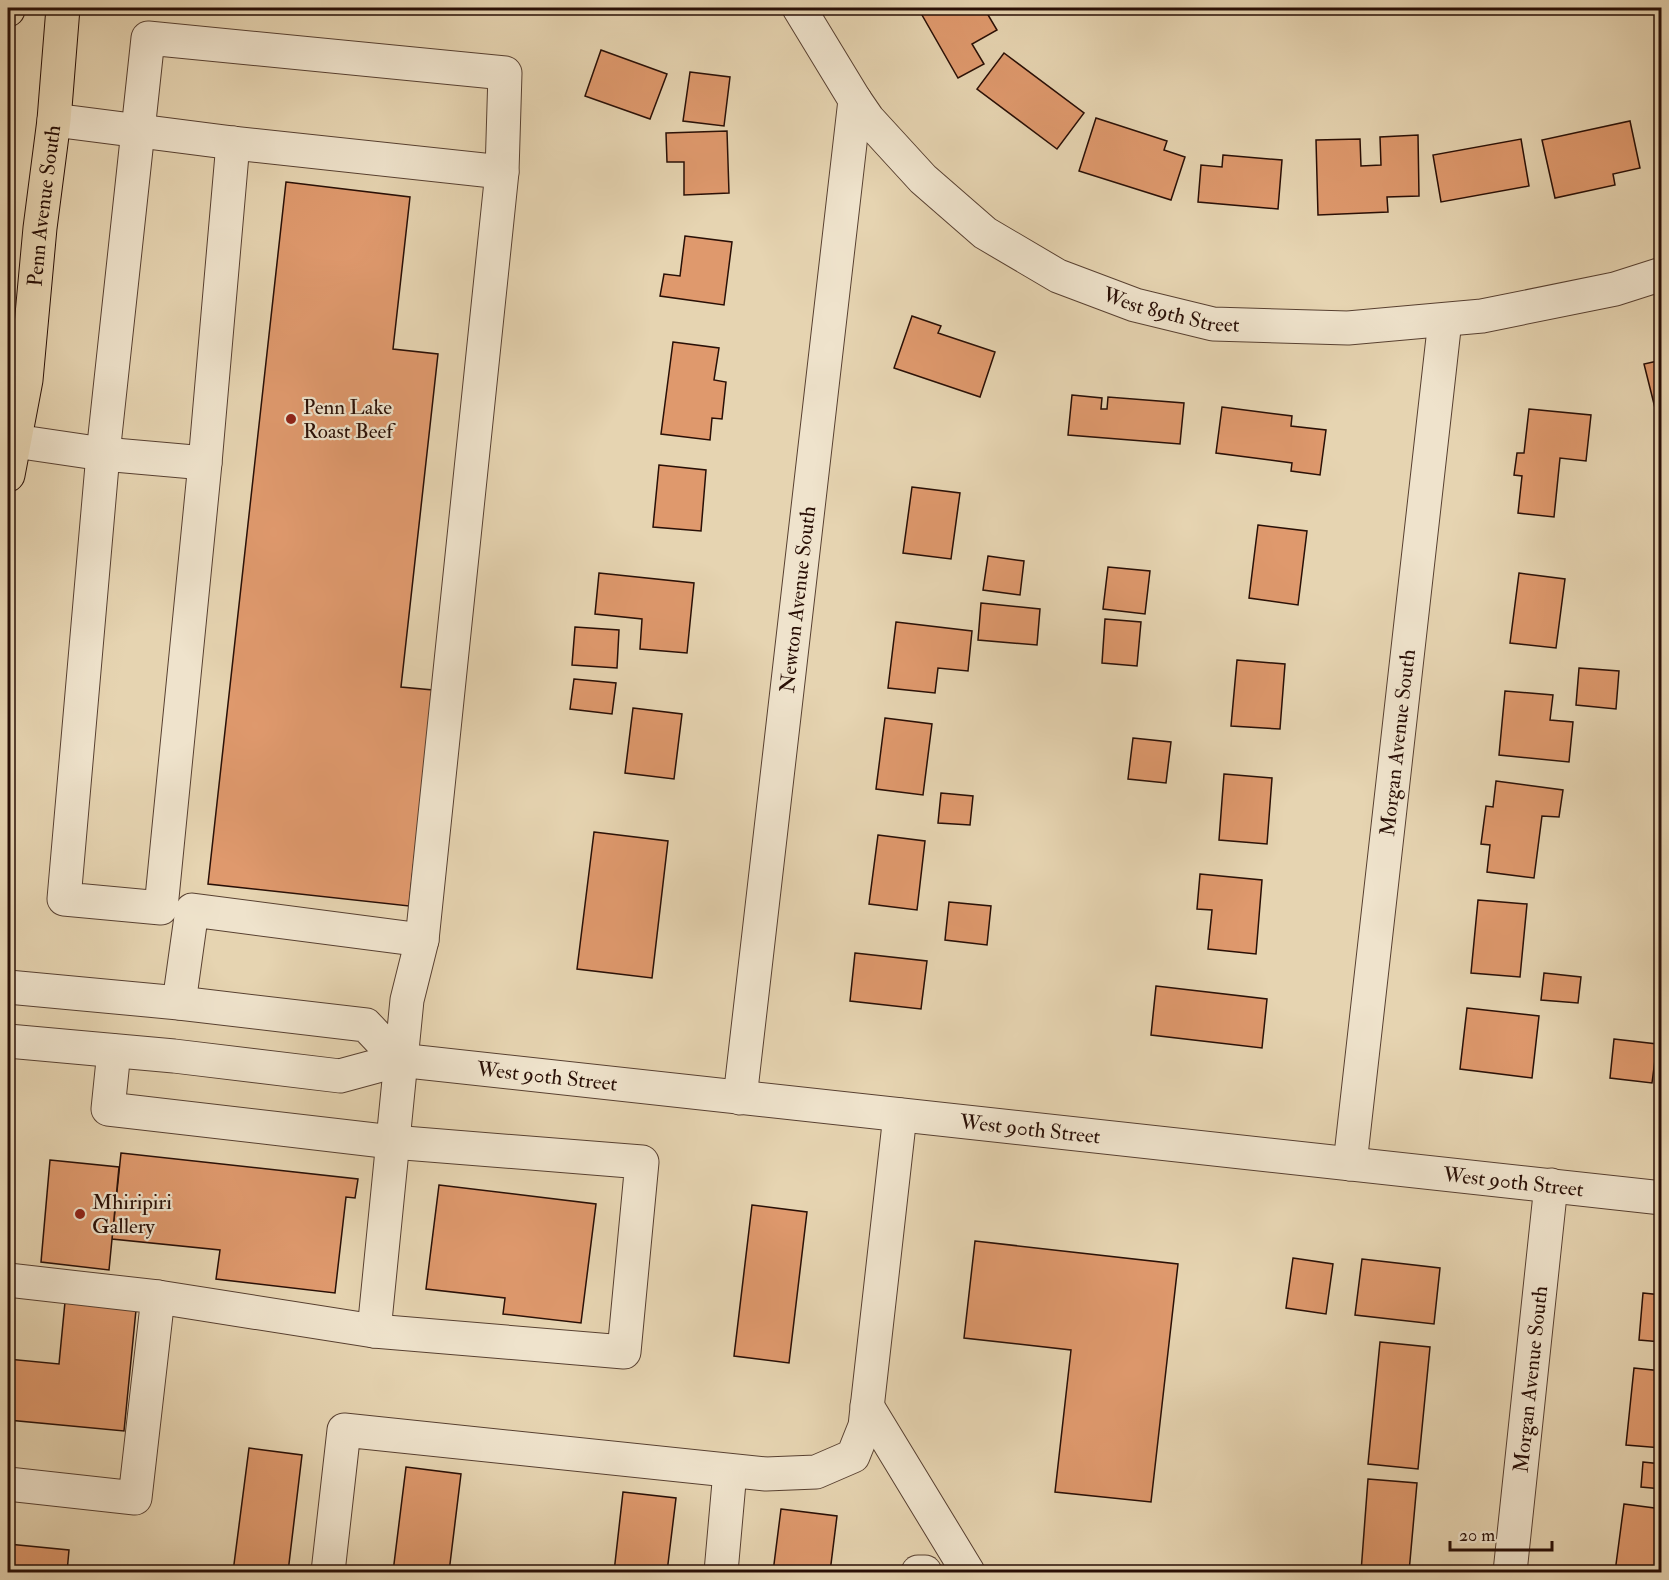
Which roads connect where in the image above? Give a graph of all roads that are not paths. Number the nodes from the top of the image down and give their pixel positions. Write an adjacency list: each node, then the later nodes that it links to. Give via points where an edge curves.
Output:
1 (63, 8): 4 (main road, Penn Avenue South)
2 (800, 8): 3 (street, West 89th Street)
3 (855, 100): 9 (street, West 89th Street, via 923,179 985,233 1058,276 1135,305 1213,324 1348,328); 21 (street, Newton Avenue South)
4 (54, 120): 5 (street); 10 (main road, Penn Avenue South, via 26,380)
5 (139, 132): 6 (street); 7 (street, via 148,38 505,73); 11 (street)
6 (233, 143): 7 (street); 12 (street)
7 (502, 172): 15 (street)
8 (1662, 274): 9 (street, West 89th Street, via 1615,289)
9 (1445, 320): 24 (street, Morgan Avenue South)
10 (10, 440): 11 (street); 13 (main road, Penn Avenue South)
11 (103, 454): 12 (street); 14 (street, via 64,899)
12 (205, 463): 14 (street)
13 (8, 475)
14 (176, 909): 15 (street); 17 (street)
15 (422, 940): 20 (street, via 407,1000)
16 (8, 987): 17 (street)
17 (179, 1003): 20 (street, via 366,1025)
18 (8, 1041): 19 (street, West 90th Street)
19 (114, 1051): 20 (street, West 90th Street, via 340,1076); 23 (street, via 108,1109)
20 (399, 1060): 21 (street, West 90th Street); 23 (street)
21 (740, 1098): 22 (street, West 90th Street)
22 (900, 1115): 24 (street, West 90th Street); 30 (street)
23 (392, 1142): 29 (street); 29 (street, via 642,1162 624,1352)
24 (1350, 1164): 25 (street, West 90th Street)
25 (1551, 1185): 26 (street, West 90th Street); 38 (street, Morgan Avenue South)
26 (1662, 1198)
27 (8, 1280): 28 (street)
28 (158, 1297): 29 (street); 32 (street, via 135,1498)
29 (374, 1331)
30 (867, 1406): 31 (street, via 865,1426 853,1456 816,1472); 37 (street)
31 (730, 1471): 33 (street, via 344,1430); 34 (street)
32 (8, 1484)
33 (328, 1572)
34 (721, 1572)
35 (918, 1572): 36 (street)
36 (925, 1572)
37 (968, 1572)
38 (1510, 1572)

